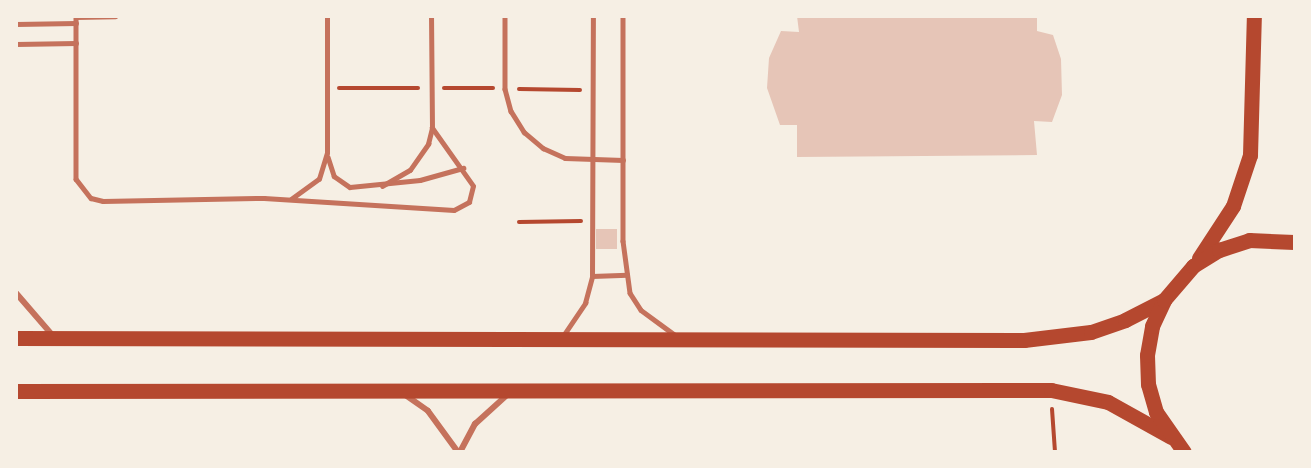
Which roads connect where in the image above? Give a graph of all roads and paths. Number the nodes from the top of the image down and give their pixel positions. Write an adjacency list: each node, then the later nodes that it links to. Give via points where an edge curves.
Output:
1 (115, 16): 8 (lane)
2 (327, 16): 12 (lane)
3 (431, 16): 13 (lane)
4 (505, 16): 14 (lane)
5 (593, 16): 15 (lane)
6 (622, 16): 19 (lane)
7 (1254, 16): 26 (main road, via 1253,124 1244,182 1217,234)
8 (76, 19): 9 (lane); 10 (lane)
9 (16, 24)
10 (76, 43): 11 (lane); 22 (lane, via 76,179 91,198)
11 (16, 44)
12 (327, 88): 13 (path); 17 (lane)
13 (431, 88): 14 (path); 16 (lane)
14 (505, 89): 15 (path); 18 (lane, via 517,122 533,140 565,158)
15 (593, 90): 18 (lane)
16 (432, 128): 20 (lane); 21 (lane, via 420,158 410,170)
17 (327, 153): 21 (lane, via 334,176 342,184 350,188); 22 (lane, via 313,187)
18 (593, 159): 19 (lane); 23 (lane)
19 (623, 160): 27 (lane)
20 (463, 168): 21 (lane); 22 (lane, via 470,177 472,194 462,207 454,210)
21 (382, 186)
22 (289, 200)
23 (594, 221): 24 (path); 28 (lane)
24 (519, 222)
25 (1294, 242): 26 (main road, via 1249,240 1219,250)
26 (1193, 266): 30 (main road)
27 (627, 275): 28 (lane); 34 (lane, via 630,293 641,310)
28 (592, 276): 33 (lane, via 585,303)
29 (16, 293): 31 (street)
30 (1164, 300): 34 (main road, via 1125,320 1054,339); 39 (main road, via 1152,326 1148,384 1156,412)
31 (54, 337): 32 (main road); 33 (main road)
32 (16, 338)
33 (559, 340): 34 (main road)
34 (683, 341)
35 (514, 390): 36 (main road); 38 (main road); 40 (street, via 486,411)
36 (1051, 390): 39 (main road, via 1108,402); 41 (path)
37 (16, 391): 38 (main road)
38 (398, 391): 40 (street, via 428,411)
39 (1171, 437): 42 (main road)
40 (459, 452)
41 (1055, 452)
42 (1184, 452)

